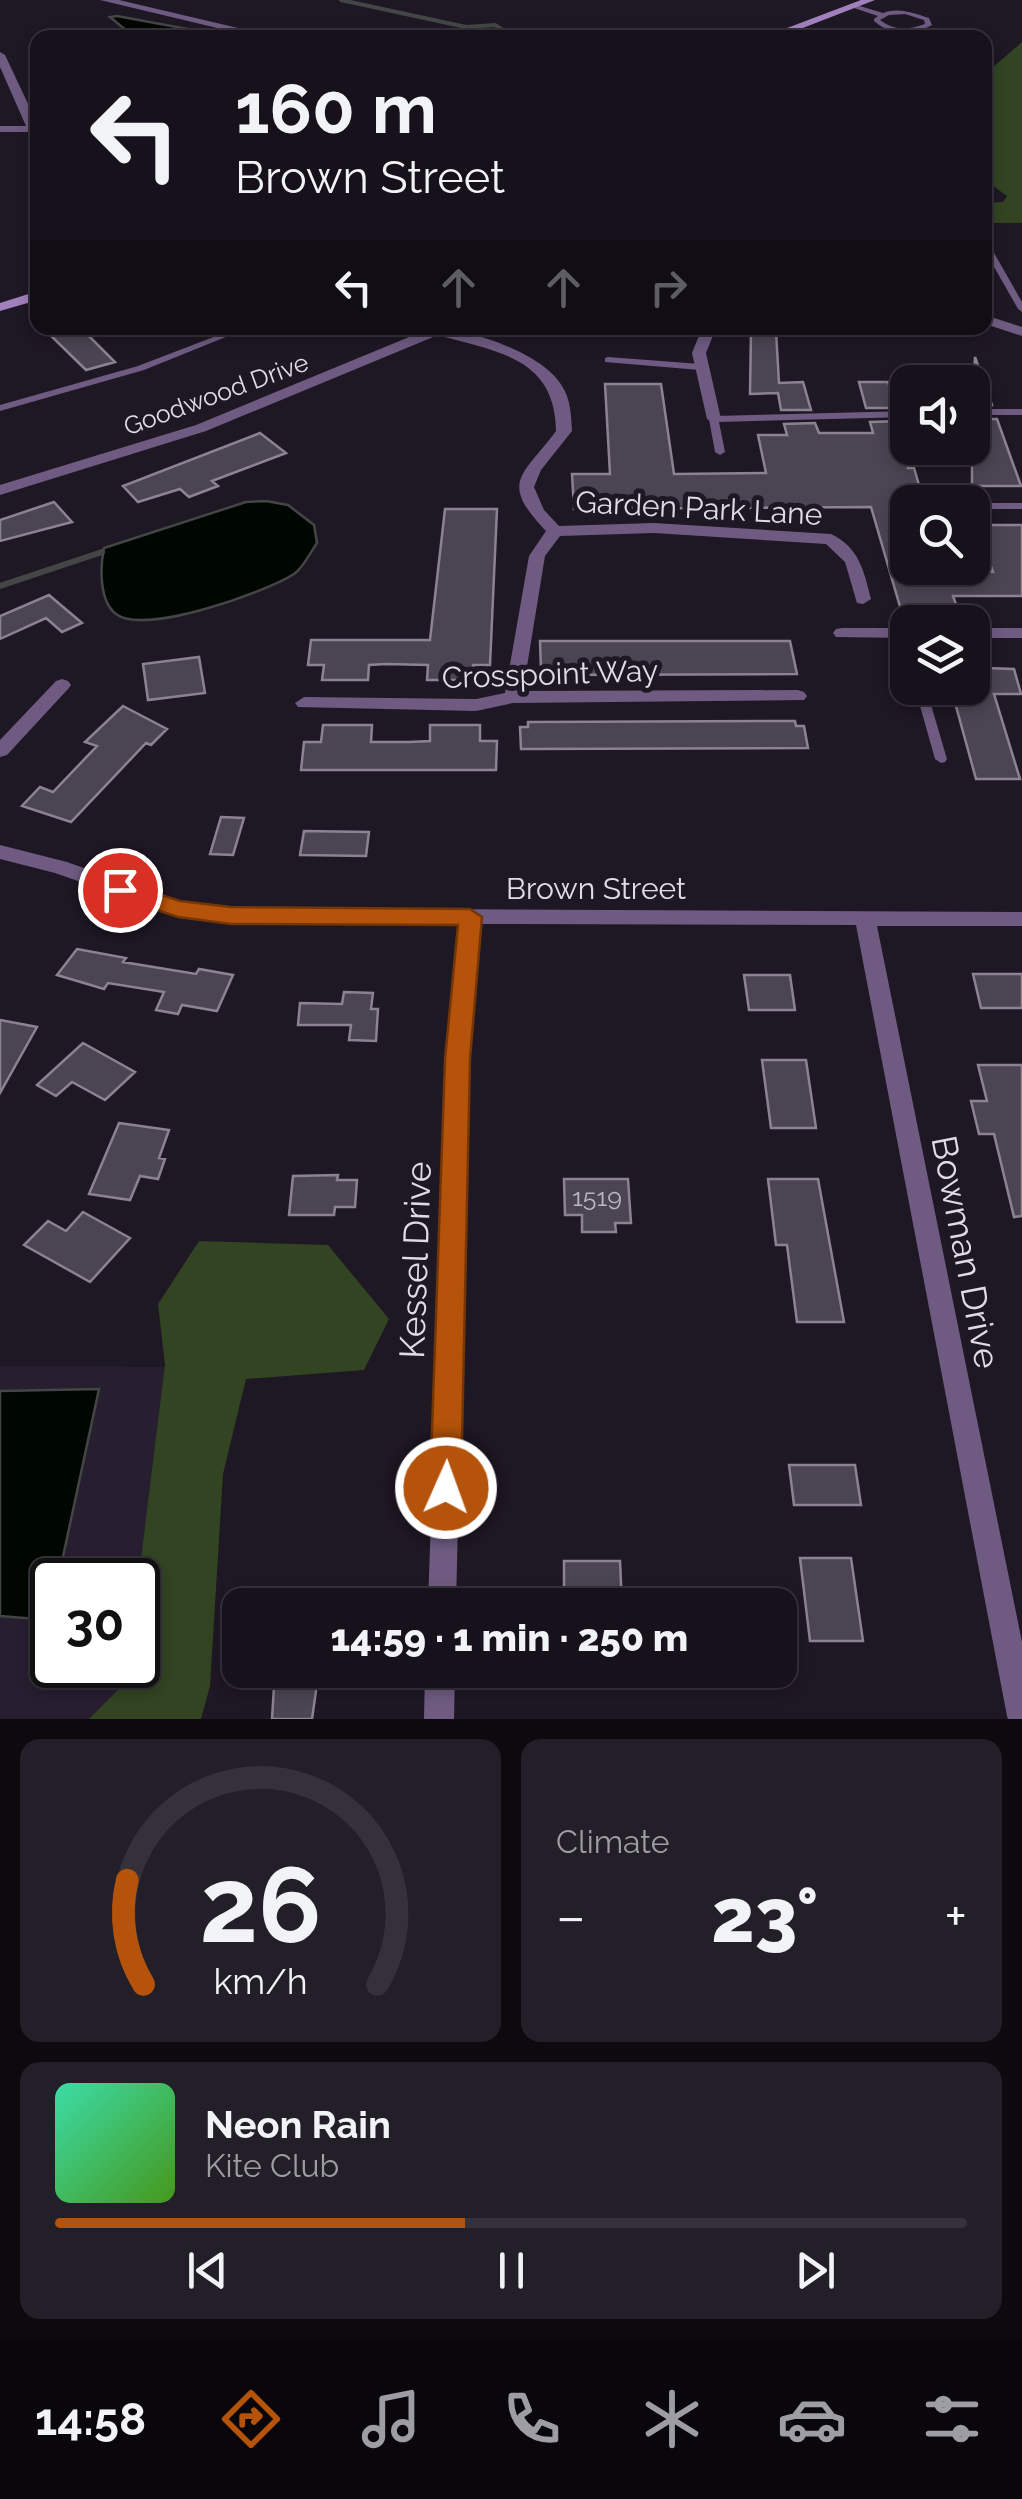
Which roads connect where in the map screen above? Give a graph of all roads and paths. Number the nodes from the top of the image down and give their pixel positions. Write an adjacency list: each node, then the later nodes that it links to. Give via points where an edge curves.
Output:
1 (106, 0): 5 (street)
2 (870, 0): 3 (main road)
3 (853, 6): 4 (lane); 6 (main road)
4 (882, 14): 4 (lane, via 877,23 894,30 919,30 930,22 914,14)
5 (239, 30)
6 (788, 30)
7 (0, 55): 8 (street)
8 (30, 123)
9 (0, 129): 10 (street)
10 (30, 133)
11 (992, 256): 14 (lane)
12 (30, 298): 13 (main road)
13 (0, 307)
14 (1022, 309)
15 (992, 321): 16 (street)
16 (1022, 332)
17 (226, 335): 23 (lane, via 141,368)
18 (426, 335): 29 (street, Goodwood Drive, via 201,428)
19 (456, 335): 32 (street, via 533,364 563,394 564,430 528,476 532,506)
20 (707, 335): 22 (street)
21 (608, 360): 22 (lane)
22 (700, 367): 27 (street)
23 (0, 408)
24 (990, 412): 25 (lane)
25 (1022, 412)
26 (890, 414): 27 (lane)
27 (714, 419): 28 (lane)
28 (720, 452)
29 (0, 490)
30 (990, 506): 31 (lane)
31 (1022, 506)
32 (554, 531): 33 (street, Garden Park Lane, via 654,528 831,540 852,560); 40 (street, via 537,556)
33 (863, 599)
34 (842, 632): 37 (street)
35 (990, 633): 36 (street)
36 (1022, 633)
37 (890, 636)
38 (62, 685): 43 (street)
39 (798, 696): 40 (street, Crosspoint Way)
40 (513, 697): 41 (street, Crosspoint Way, via 476,706)
41 (304, 703)
42 (925, 705): 44 (lane)
43 (0, 751)
44 (941, 760)
45 (0, 852): 46 (street, Brown Street, via 178,909 257,917)
46 (470, 917): 47 (street, Brown Street); 49 (street, Kessel Drive, via 458,1059)
47 (865, 918): 48 (street, Brown Street); 51 (street, Bowman Drive)
48 (1022, 919)
49 (442, 1588)
50 (440, 1688): 52 (street)
51 (1022, 1716)
52 (439, 1719)

